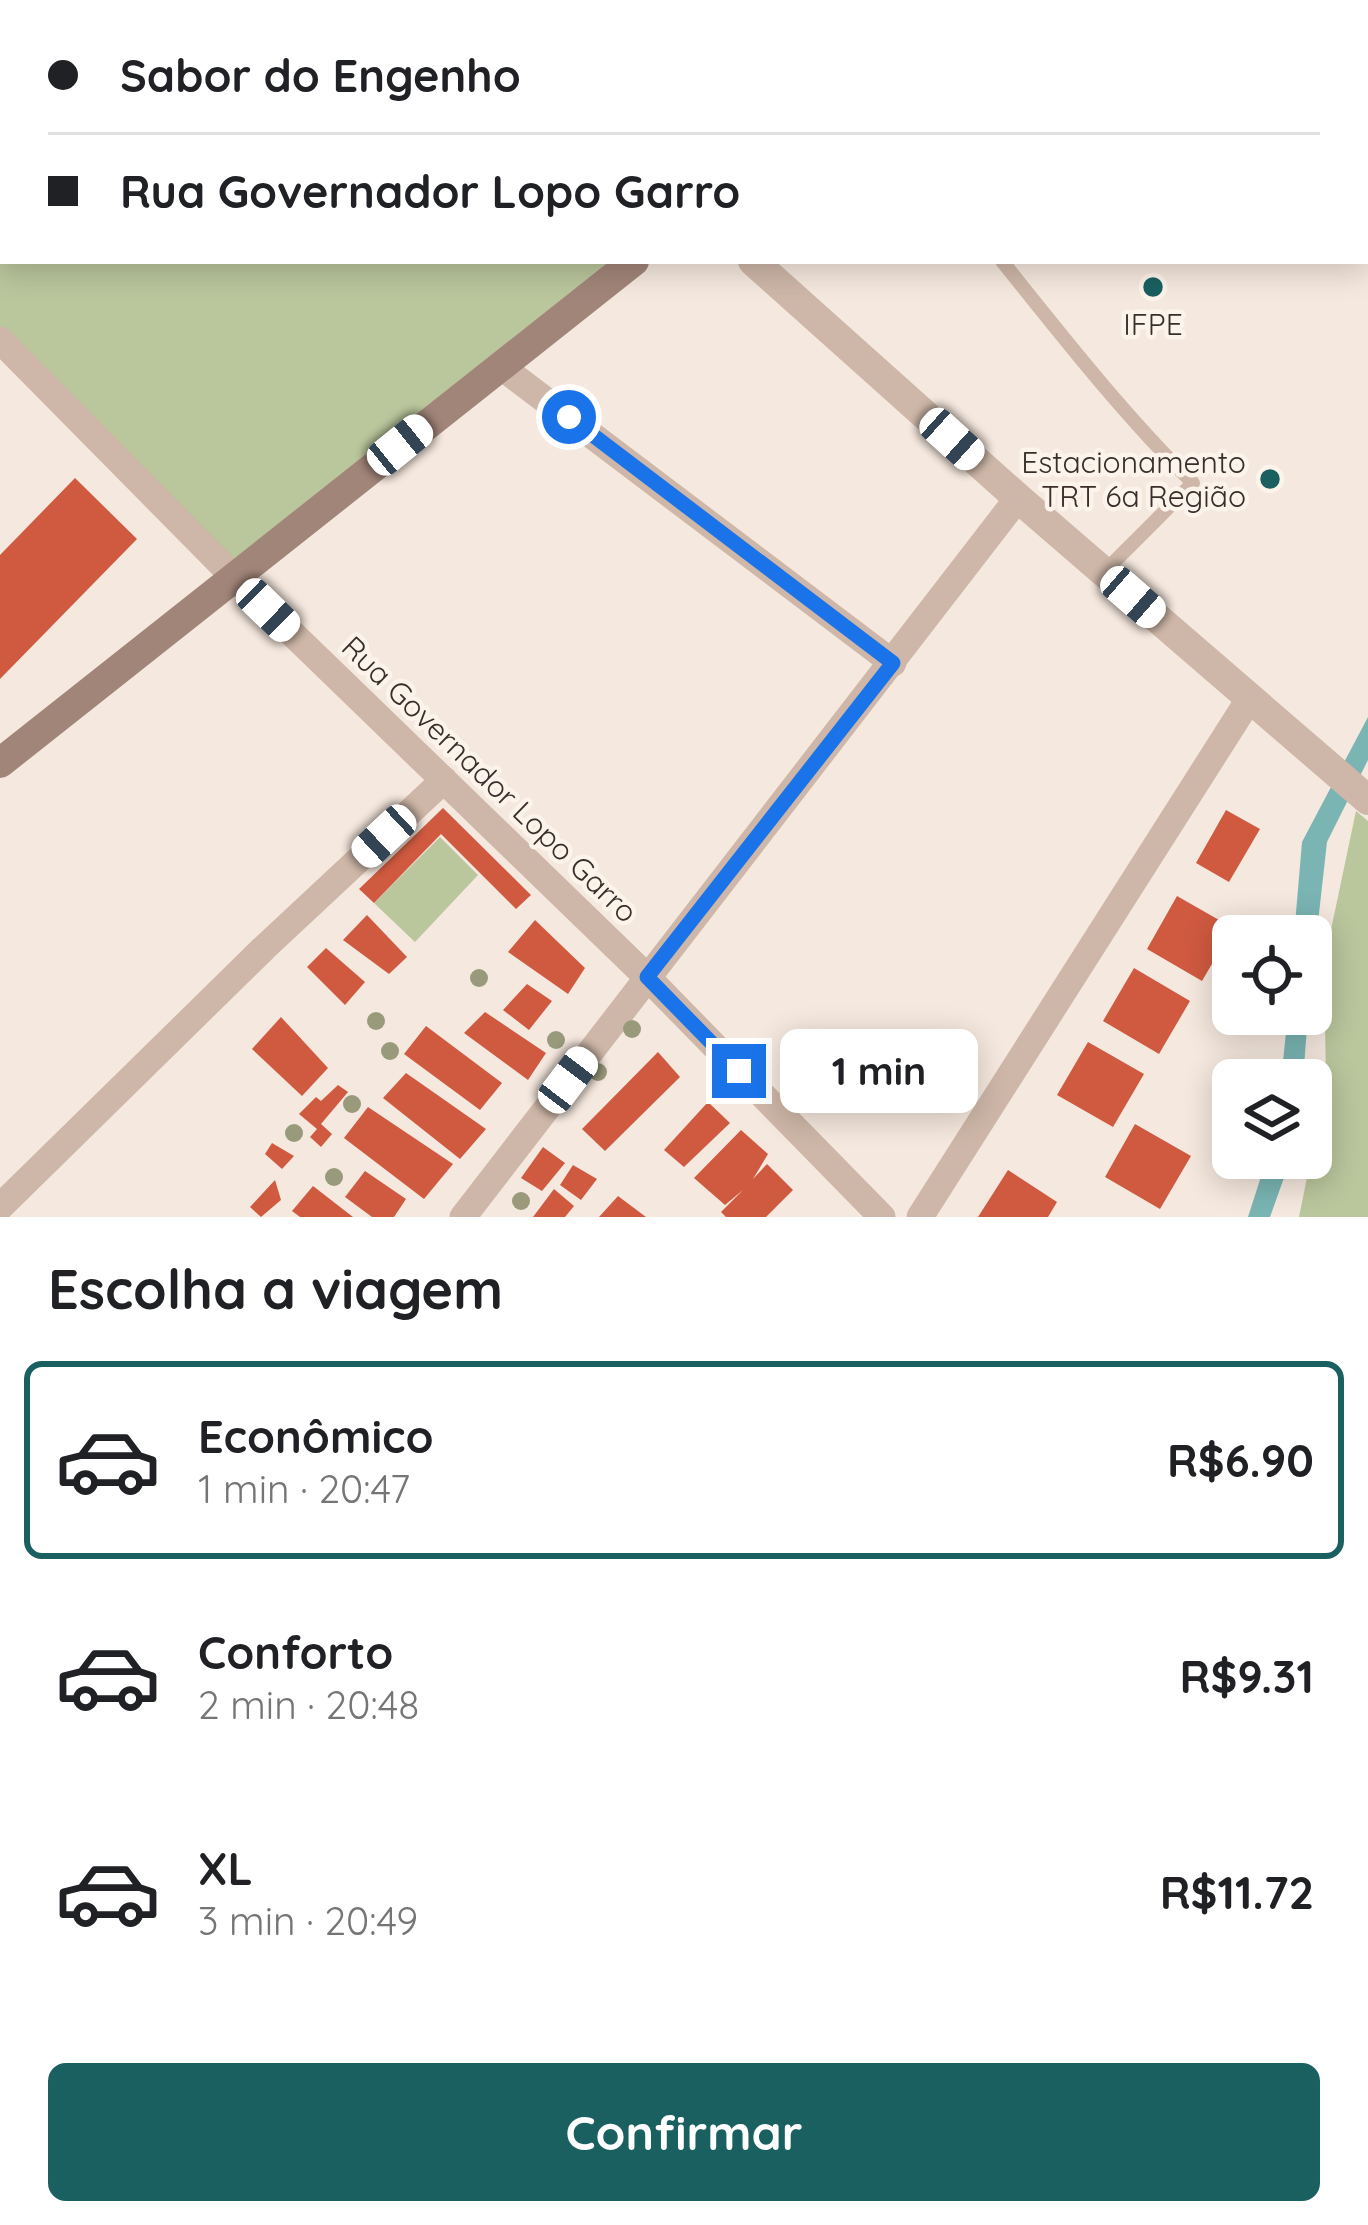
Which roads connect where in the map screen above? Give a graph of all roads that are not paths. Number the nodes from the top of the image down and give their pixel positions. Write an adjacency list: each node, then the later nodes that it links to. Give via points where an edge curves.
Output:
1 (630, 264): 5 (main road)
2 (756, 264): 6 (street)
3 (1005, 264): 7 (lane, via 1193,482)
4 (0, 340): 8 (street, Rua Governador Lopo Garro)
5 (499, 365): 8 (main road); 9 (street)
6 (1018, 498): 7 (street); 9 (street)
7 (1103, 572): 10 (street)
8 (236, 579): 11 (main road); 12 (street, Rua Governador Lopo Garro)
9 (893, 663): 14 (street)
10 (1250, 698): 13 (street); 18 (street)
11 (0, 763)
12 (444, 780): 14 (street, Rua Governador Lopo Garro); 15 (street)
13 (1368, 800)
14 (647, 977): 16 (street); 17 (street, Rua Governador Lopo Garro)
15 (0, 1207)
16 (464, 1217)
17 (882, 1217)
18 (920, 1217)

